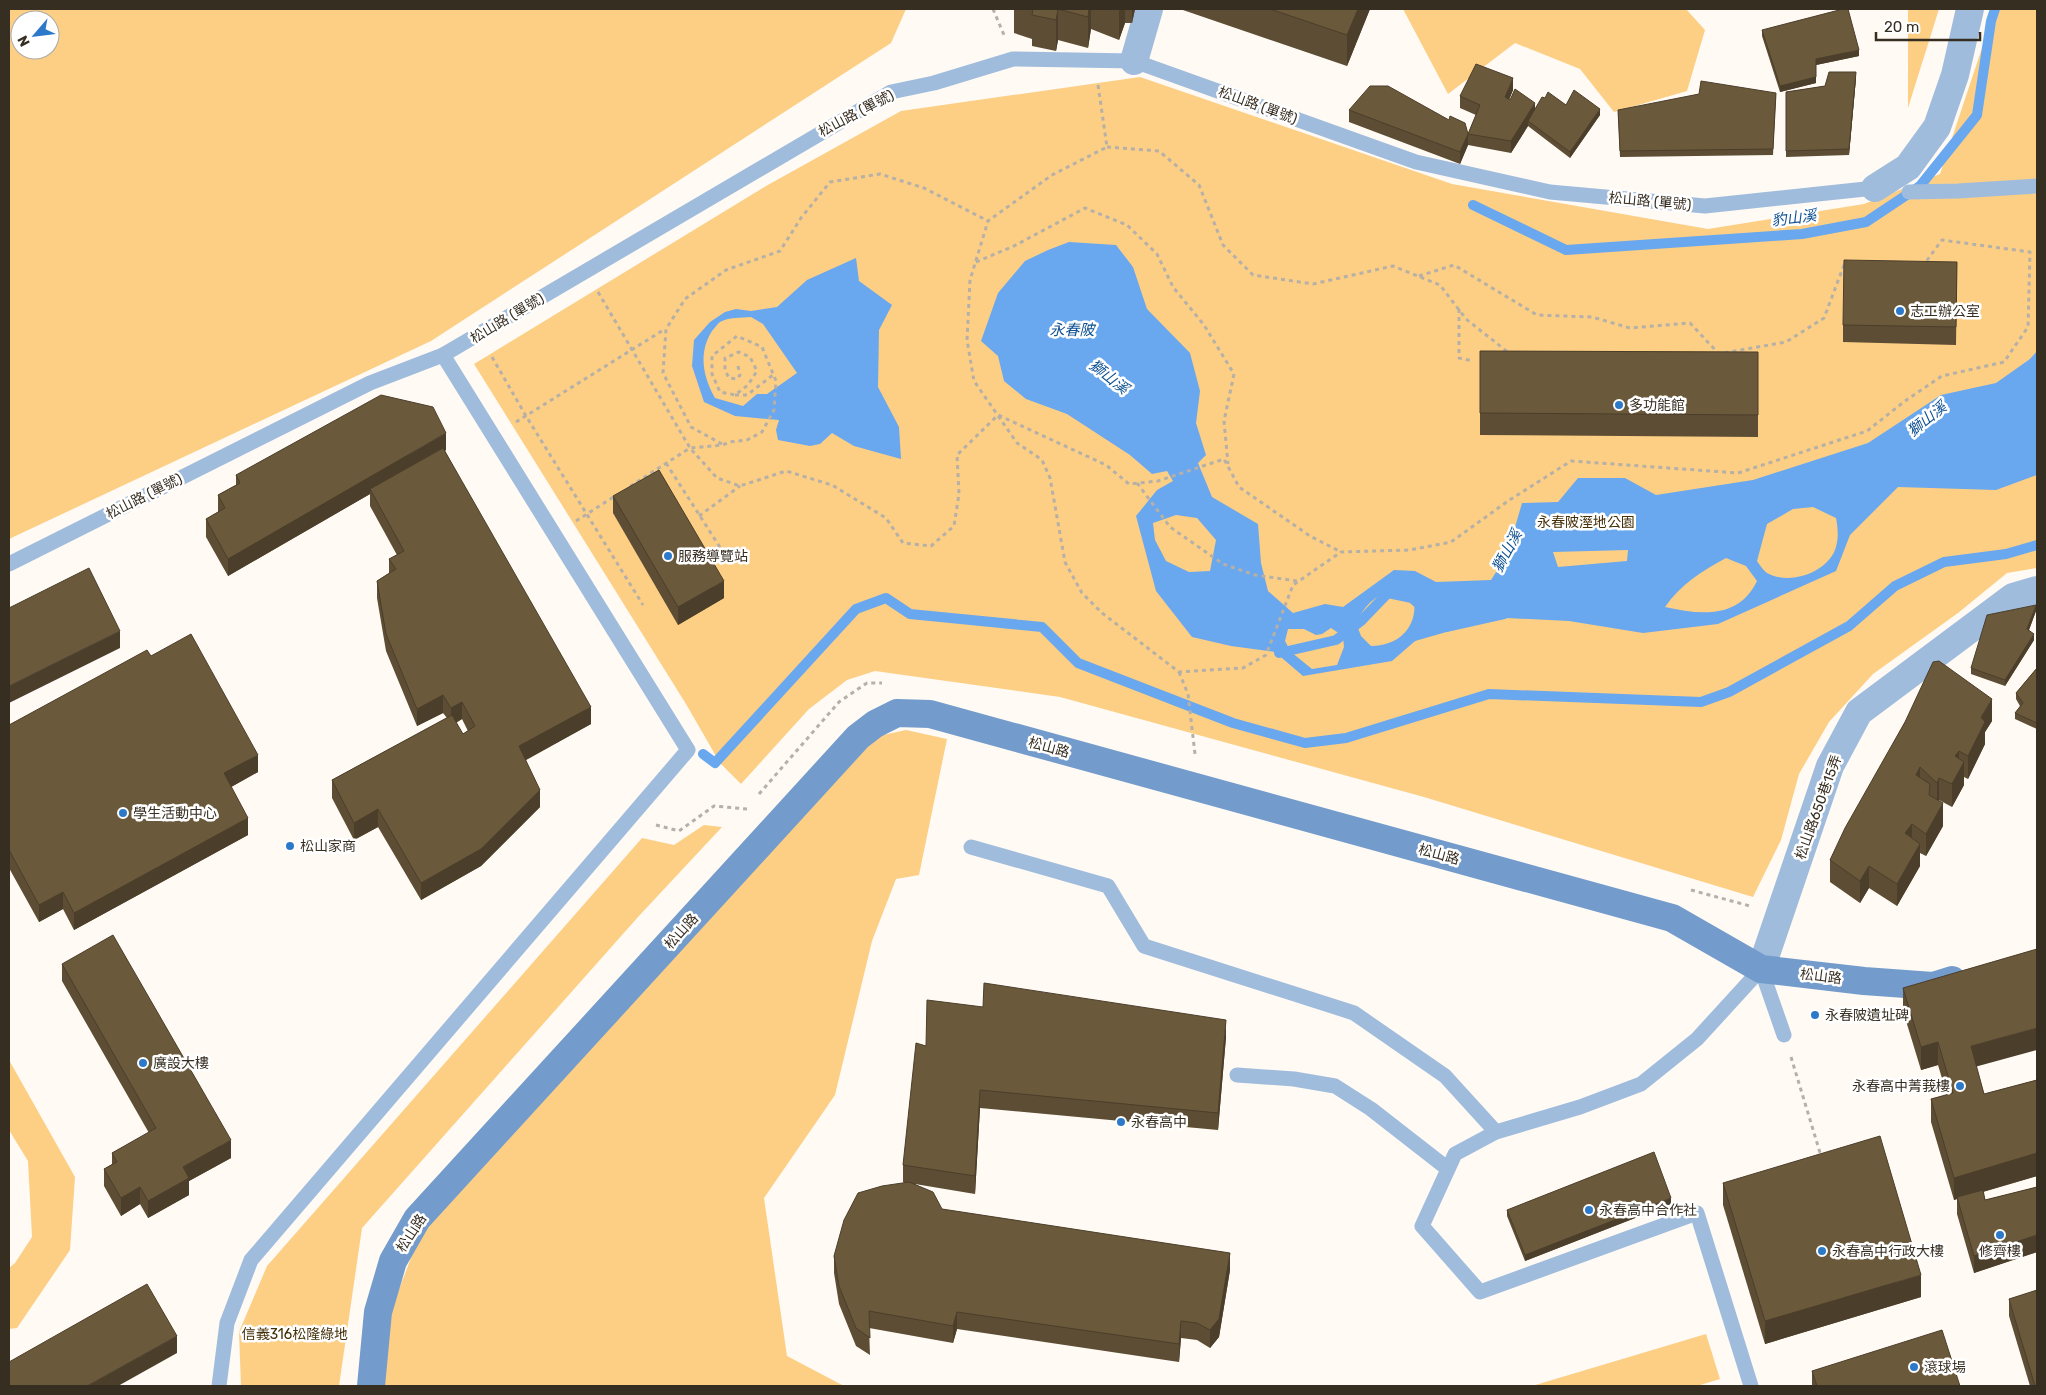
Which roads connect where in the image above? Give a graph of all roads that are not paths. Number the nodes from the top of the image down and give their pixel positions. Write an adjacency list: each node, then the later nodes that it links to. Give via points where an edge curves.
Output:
1 (1149, 9): 3 (street)
2 (1970, 9): 5 (street, via 1955,74 1938,127 1908,167)
3 (1134, 61): 5 (lane, 松山路 (單號), via 1416,162 1550,192 1705,206); 7 (lane, 松山路 (單號), via 1013,59 934,84 890,92)
4 (2037, 186): 6 (lane)
5 (1875, 188): 6 (street)
6 (1908, 192)
7 (443, 355): 8 (lane, 松山路 (單號), via 370,383); 17 (lane, via 688,750 251,1260 227,1323)
8 (9, 564)
9 (2037, 590): 11 (street, 松山路650巷15弄, via 2013,597 1859,712 1830,766)
10 (971, 847): 15 (lane, via 1108,886 1144,946 1354,1014 1445,1076)
11 (1761, 969): 12 (street, 松山路, via 1864,982 1933,986); 13 (lane); 15 (lane, via 1697,1039 1641,1084 1580,1107); 18 (street, 松山路, via 1672,918 930,714 898,713 858,737 417,1219 393,1261 378,1312)
12 (1971, 974)
13 (1784, 1035)
14 (1237, 1074): 16 (lane, via 1335,1086 1371,1109)
15 (1496, 1132): 16 (lane, via 1455,1154)
16 (1448, 1169): 19 (lane, via 1422,1226 1480,1292 1697,1212)
17 (220, 1386)
18 (371, 1386)
19 (1751, 1386)

